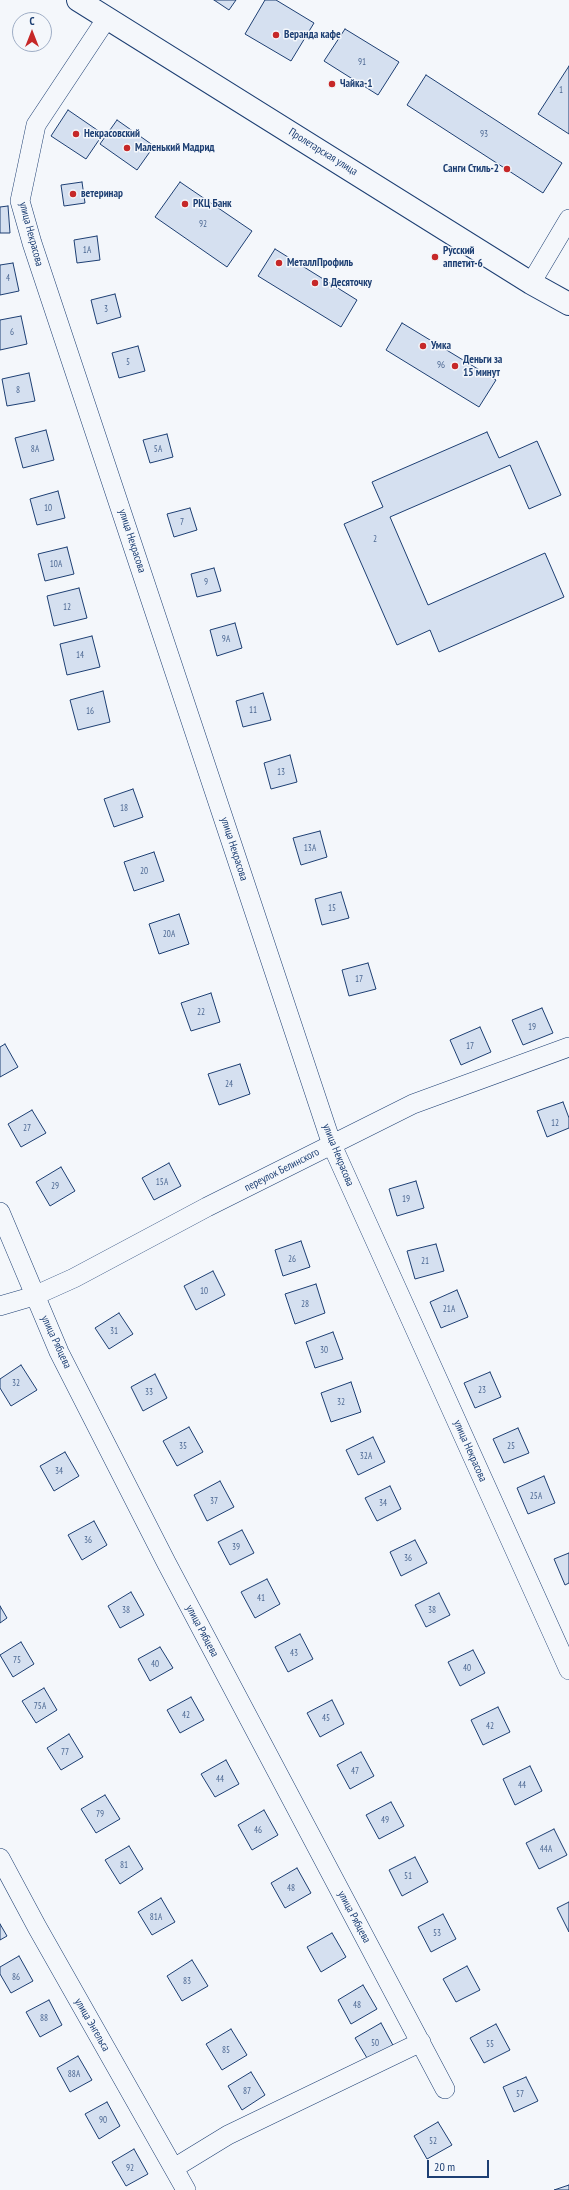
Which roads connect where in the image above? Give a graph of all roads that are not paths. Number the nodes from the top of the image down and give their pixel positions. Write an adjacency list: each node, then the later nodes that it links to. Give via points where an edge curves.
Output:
1 (78, 0): 2 (main road, Пролетарская улица)
2 (107, 18): 4 (main road, Пролетарская улица); 7 (street, улица Некрасова, via 36,125 20,201)
3 (569, 219): 4 (street)
4 (532, 283): 5 (main road, Пролетарская улица)
5 (568, 304)
6 (569, 1046): 7 (street, переулок Белинского, via 413,1104)
7 (332, 1144): 9 (street, переулок Белинского, via 74,1278); 11 (street, улица Некрасова)
8 (0, 1212): 9 (street, улица Рябцева)
9 (34, 1296): 10 (street, переулок Белинского); 13 (street, улица Рябцева, via 166,1562)
10 (0, 1306)
11 (569, 1670)
12 (0, 1858): 15 (street, улица Энгельса)
13 (421, 2042): 14 (street, улица Рябцева); 15 (street, via 228,2135)
14 (445, 2089)
15 (174, 2168): 16 (street, улица Энгельса)
16 (186, 2190)

